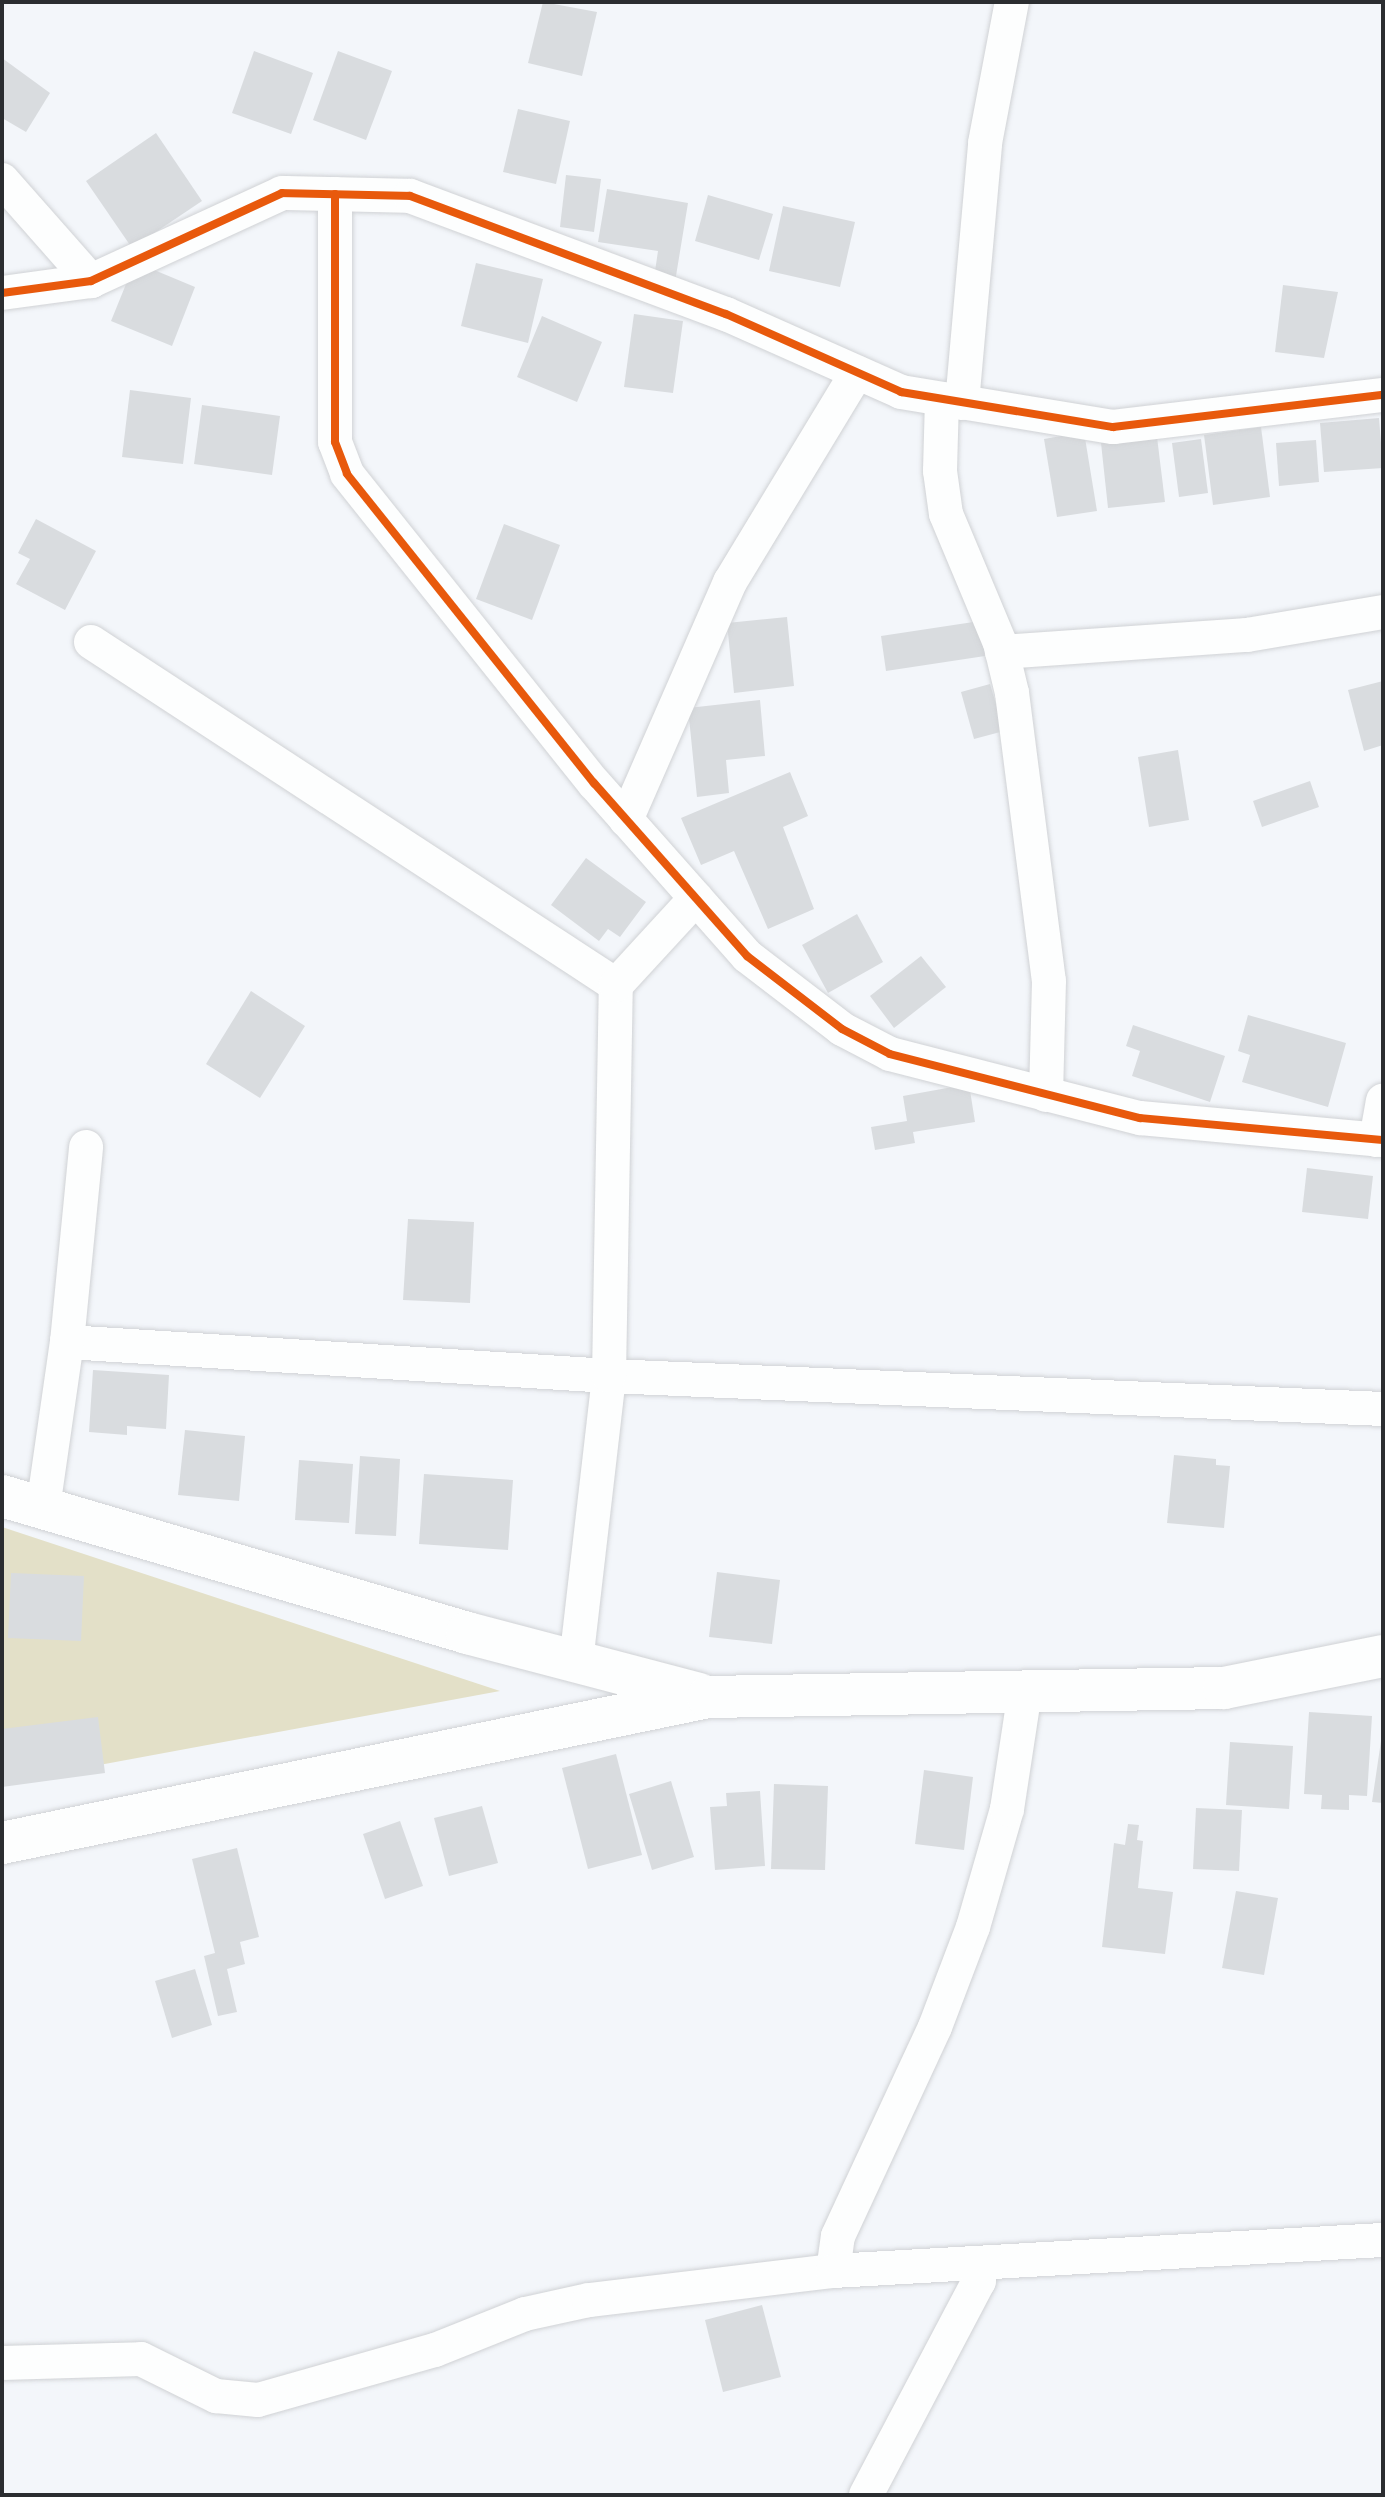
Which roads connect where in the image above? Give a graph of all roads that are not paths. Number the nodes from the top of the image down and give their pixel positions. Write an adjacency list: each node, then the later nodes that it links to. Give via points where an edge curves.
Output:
1 (1012, 2): 8 (street, via 985,143)
2 (2, 180): 4 (street)
3 (335, 194): 4 (street, via 282,193); 6 (street, via 410,196 726,314); 12 (street, via 335,442 347,474)
4 (91, 281): 5 (street)
5 (2, 293)
6 (857, 372): 8 (street, via 901,392); 12 (street, via 730,582)
7 (1383, 395): 8 (street, via 1113,427)
8 (952, 401): 11 (street, via 940,471 946,514)
9 (1383, 612): 11 (street, via 1247,635)
10 (91, 642): 14 (street)
11 (1002, 652): 15 (street, via 1049,981)
12 (626, 820): 13 (street)
13 (696, 898): 14 (street); 15 (street, via 747,956 842,1029 890,1054)
14 (616, 985): 20 (street)
15 (1046, 1095): 17 (street, via 1140,1118)
16 (1383, 1101): 17 (street)
17 (1380, 1140)
18 (86, 1147): 19 (street)
19 (67, 1342): 20 (street); 23 (street)
20 (609, 1376): 21 (street); 25 (street)
21 (1383, 1409)
22 (2, 1496): 23 (street)
23 (43, 1508): 25 (street)
24 (1383, 1656): 26 (street, via 1224,1688)
25 (576, 1662): 27 (street)
26 (1025, 1691): 27 (street); 31 (street, via 1007,1809 973,1927 935,2027 838,2236)
27 (708, 1697): 28 (street)
28 (2, 1843)
29 (1383, 2240): 30 (street)
30 (978, 2263): 31 (street); 33 (street, via 979,2281)
31 (833, 2271): 32 (street, via 557,2306 435,2350 258,2400 216,2396 168,2370 128,2357)
32 (2, 2363)
33 (866, 2495)

